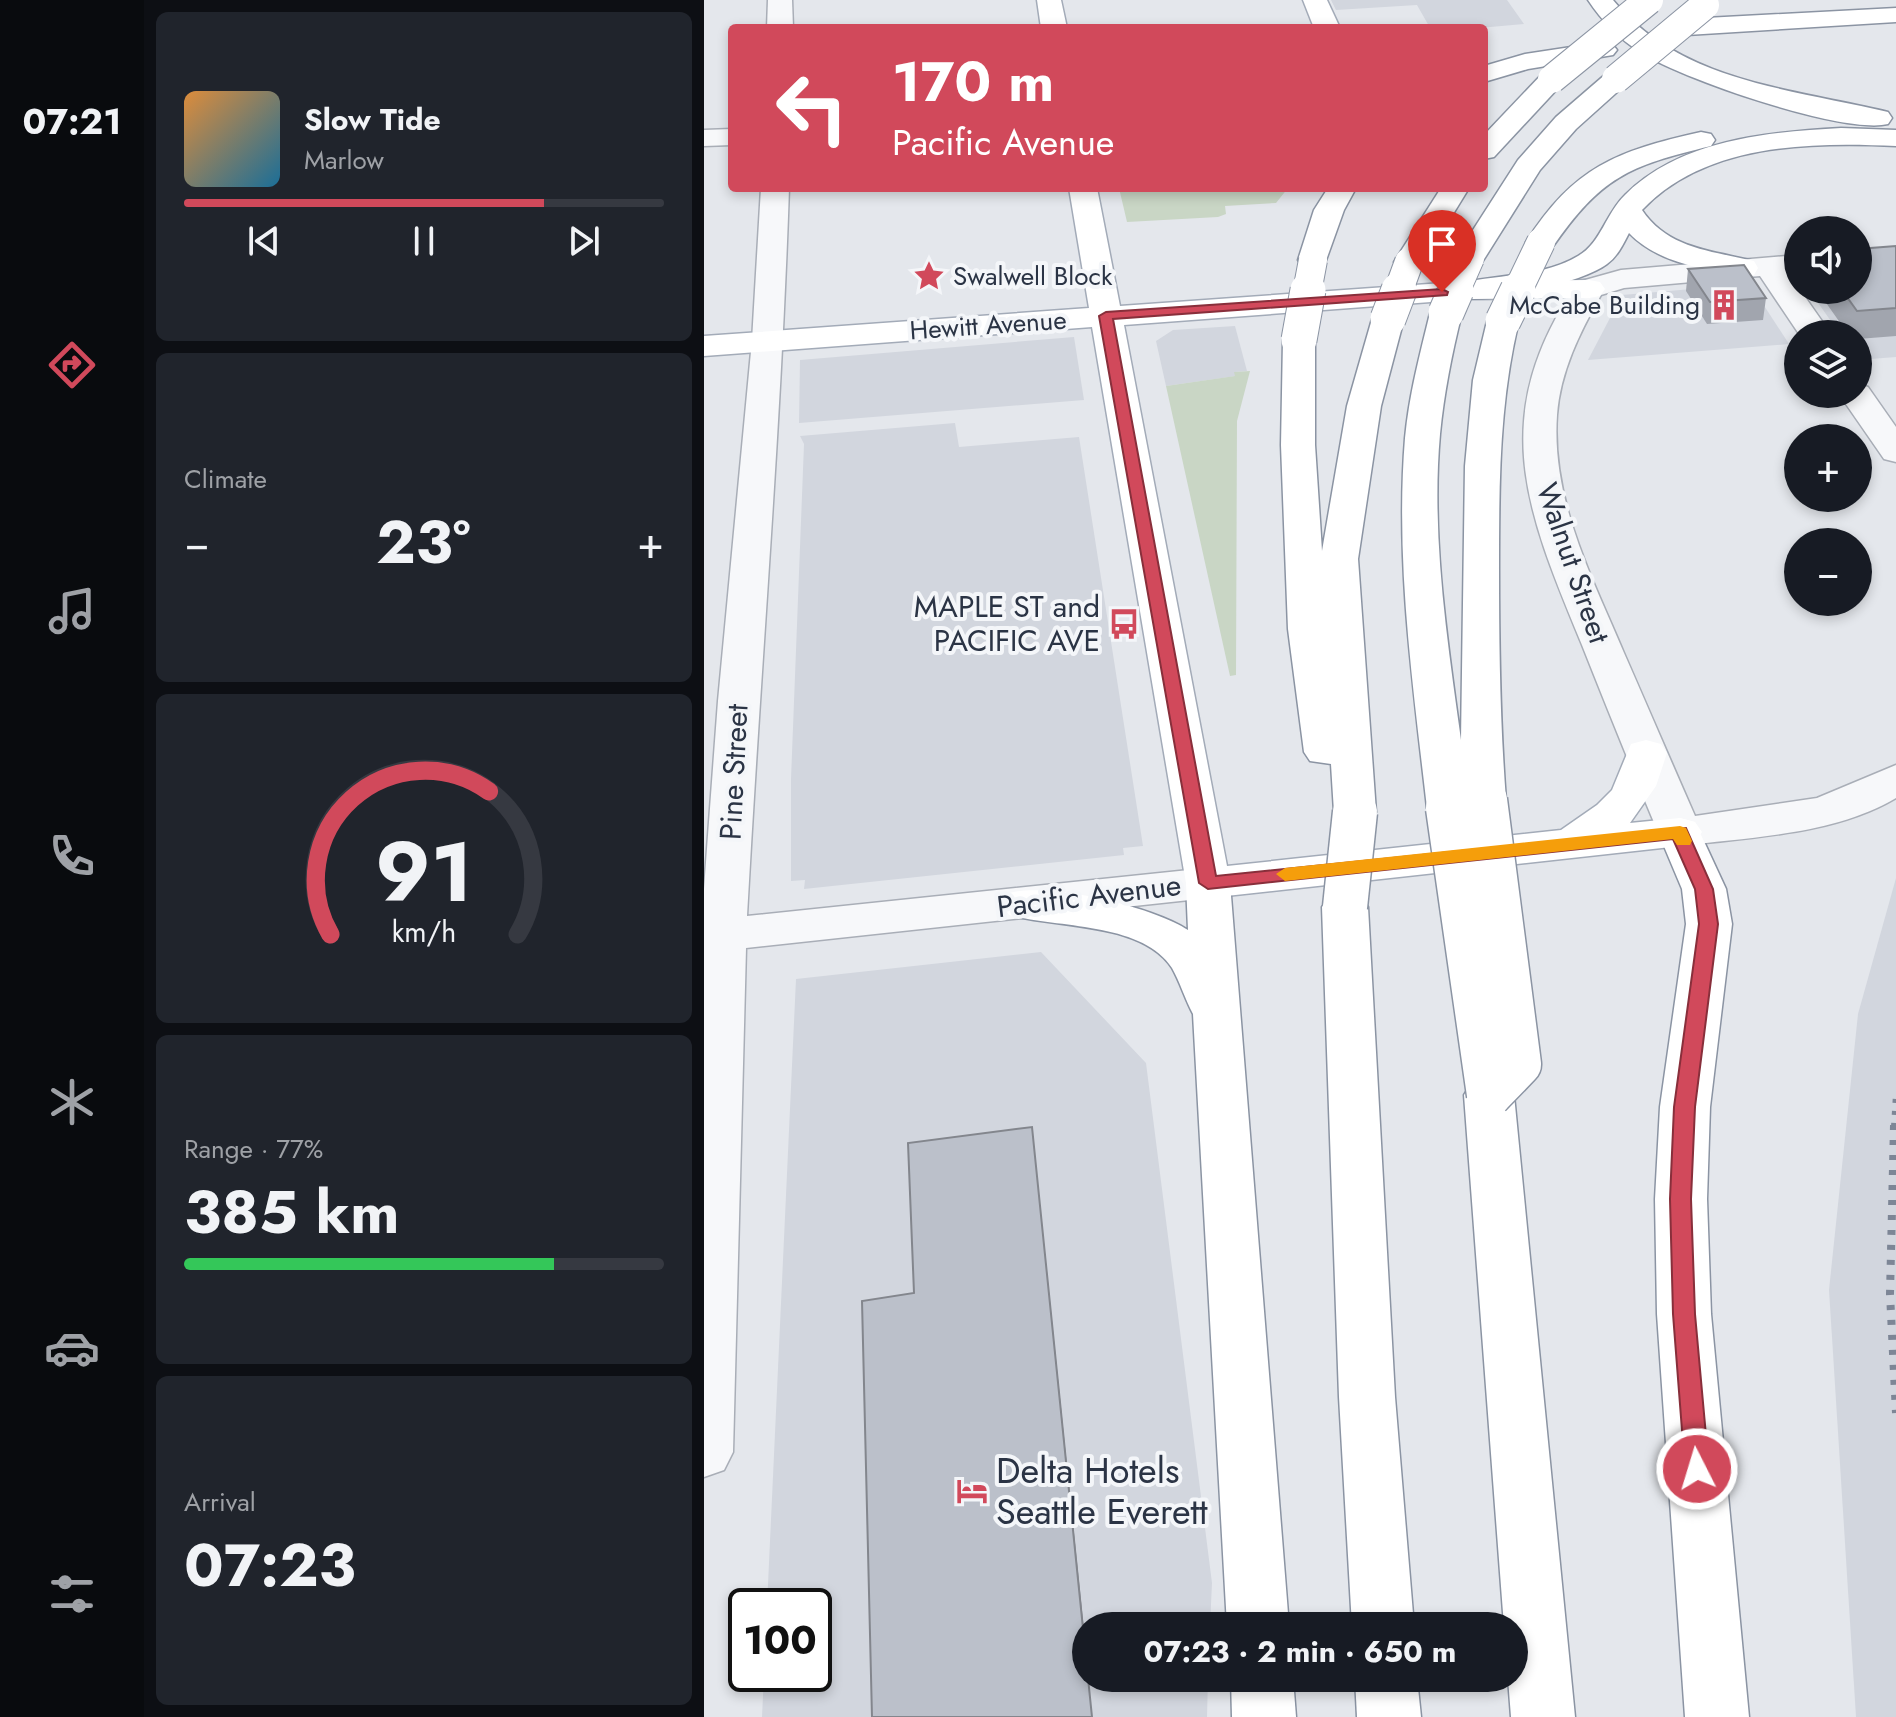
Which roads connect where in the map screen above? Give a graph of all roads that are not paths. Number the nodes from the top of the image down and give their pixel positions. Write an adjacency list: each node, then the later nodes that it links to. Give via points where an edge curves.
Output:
1 (780, 0): 8 (street)
2 (1049, 0): 9 (main road)
3 (1315, 0): 10 (main road)
4 (1600, 0): 12 (main road, via 1645,43 1683,65 1803,104)
5 (1649, 0): 17 (main road, bridge, via 1552,79)
6 (1708, 2): 25 (main road, bridge, via 1566,123 1528,166 1470,258)
7 (1896, 15): 11 (main road, bridge, via 1688,33 1596,44 1525,62)
8 (780, 24)
9 (1053, 24)
10 (1326, 24)
11 (1488, 61)
12 (1896, 120)
13 (1896, 128): 34 (main road, bridge, via 1772,128 1701,140 1636,158 1564,205 1503,321 1492,361 1482,431 1478,718)
14 (728, 137): 15 (street)
15 (704, 138)
16 (1896, 138): 22 (main road, via 1819,138 1700,160 1672,173)
17 (1488, 147)
18 (775, 192): 28 (street, Pine Street)
19 (1084, 192): 26 (main road)
20 (1340, 192): 35 (main road, bridge, via 1313,260 1299,340 1298,445 1307,629)
21 (1453, 192): 35 (main road, bridge, via 1409,262 1364,406 1339,559)
22 (1627, 209): 23 (main road, via 1637,229 1658,245); 25 (main road, via 1599,256 1575,269)
23 (1769, 266): 24 (street, Hewitt Avenue, via 1621,279); 27 (street)
24 (1589, 289): 25 (main road, Hewitt Avenue); 32 (street, Walnut Street, via 1561,339 1544,389 1542,477 1565,559)
25 (1458, 302): 26 (main road, Hewitt Avenue); 34 (main road, via 1435,349 1418,477 1424,598)
26 (1106, 316): 28 (main road, Hewitt Avenue); 38 (main road)
27 (1806, 320)
28 (768, 341): 29 (main road, Hewitt Avenue); 40 (street, Pine Street)
29 (704, 346)
30 (1866, 408): 31 (street)
31 (1896, 452)
32 (1646, 753): 36 (street, Walnut Street); 37 (main road, via 1639,784 1623,808)
33 (1896, 779): 36 (street, Pacific Avenue, via 1826,810)
34 (1467, 804): 49 (main road, bridge, via 1519,1064 1489,1095)
35 (1344, 813): 44 (main road, bridge, via 1367,1397)
36 (1680, 832): 37 (main road, Pacific Avenue); 50 (main road, via 1704,889 1709,924 1685,1107 1681,1199 1684,1314)
37 (1571, 844): 38 (main road, Pacific Avenue)
38 (1208, 883): 39 (street, Pacific Avenue); 41 (main road)
39 (1025, 904): 40 (street, Pacific Avenue); 41 (main road, via 1109,915 1154,932 1184,952)
40 (714, 936): 42 (street, Pine Street)
41 (1219, 1019): 43 (main road)
42 (704, 1452)
43 (1257, 1612)
44 (1382, 1612)
45 (1263, 1692): 47 (main road)
46 (1387, 1692): 48 (main road)
47 (1264, 1717)
48 (1389, 1717)
49 (1543, 1717)
50 (1717, 1717)

